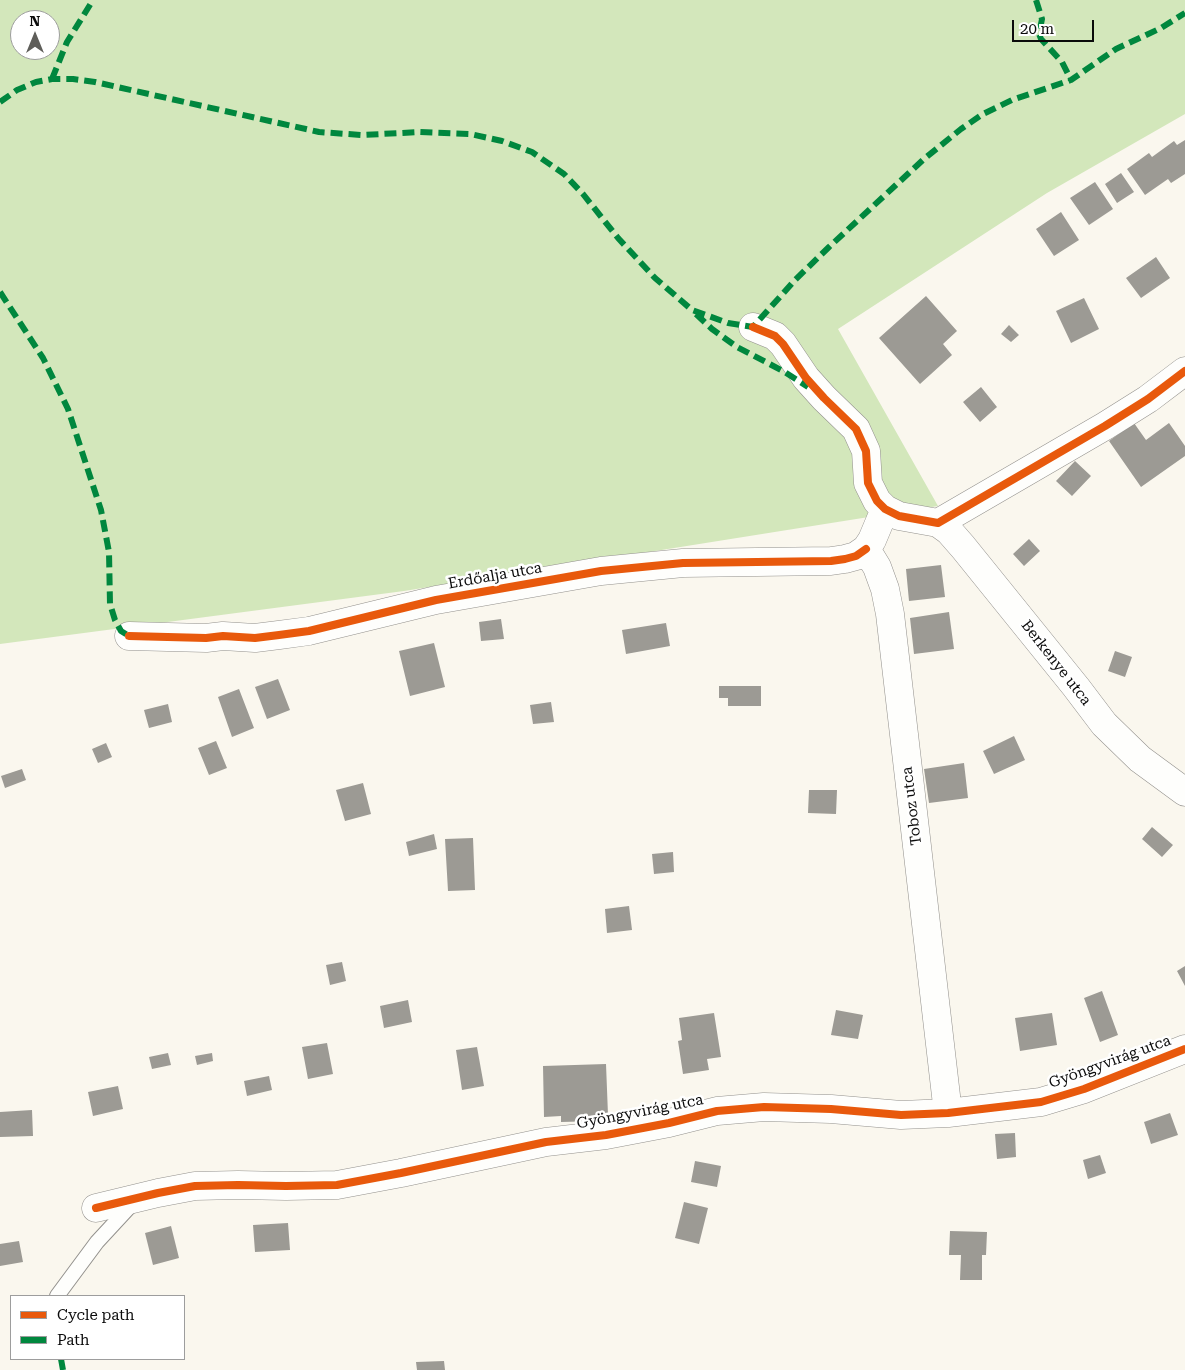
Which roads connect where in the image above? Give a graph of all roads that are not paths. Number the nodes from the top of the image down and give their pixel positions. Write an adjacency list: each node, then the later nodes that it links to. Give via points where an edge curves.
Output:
1 (752, 327): 3 (street, via 775,336 818,391 856,429 866,451 868,483)
2 (1185, 371): 4 (street, via 1106,426)
3 (885, 509): 4 (street, via 899,516); 5 (street)
4 (938, 523): 7 (street, Berkenye utca, via 963,547 1104,724 1140,759)
5 (866, 549): 6 (street, Erdőalja utca, via 856,556 831,561 682,562 601,571 436,600 309,631 255,638); 9 (street, Toboz utca, via 883,582 890,614)
6 (129, 636)
7 (1185, 792)
8 (1185, 1049): 9 (street, Gyöngyvirág utca, via 1084,1089 1041,1102)
9 (948, 1113): 10 (street, Gyöngyvirág utca, via 901,1115 764,1107 717,1111 669,1123 546,1142 337,1184 195,1186)
10 (138, 1198): 11 (street, Gyöngyvirág utca); 12 (lane, via 97,1242)
11 (96, 1208)
12 (58, 1295)

